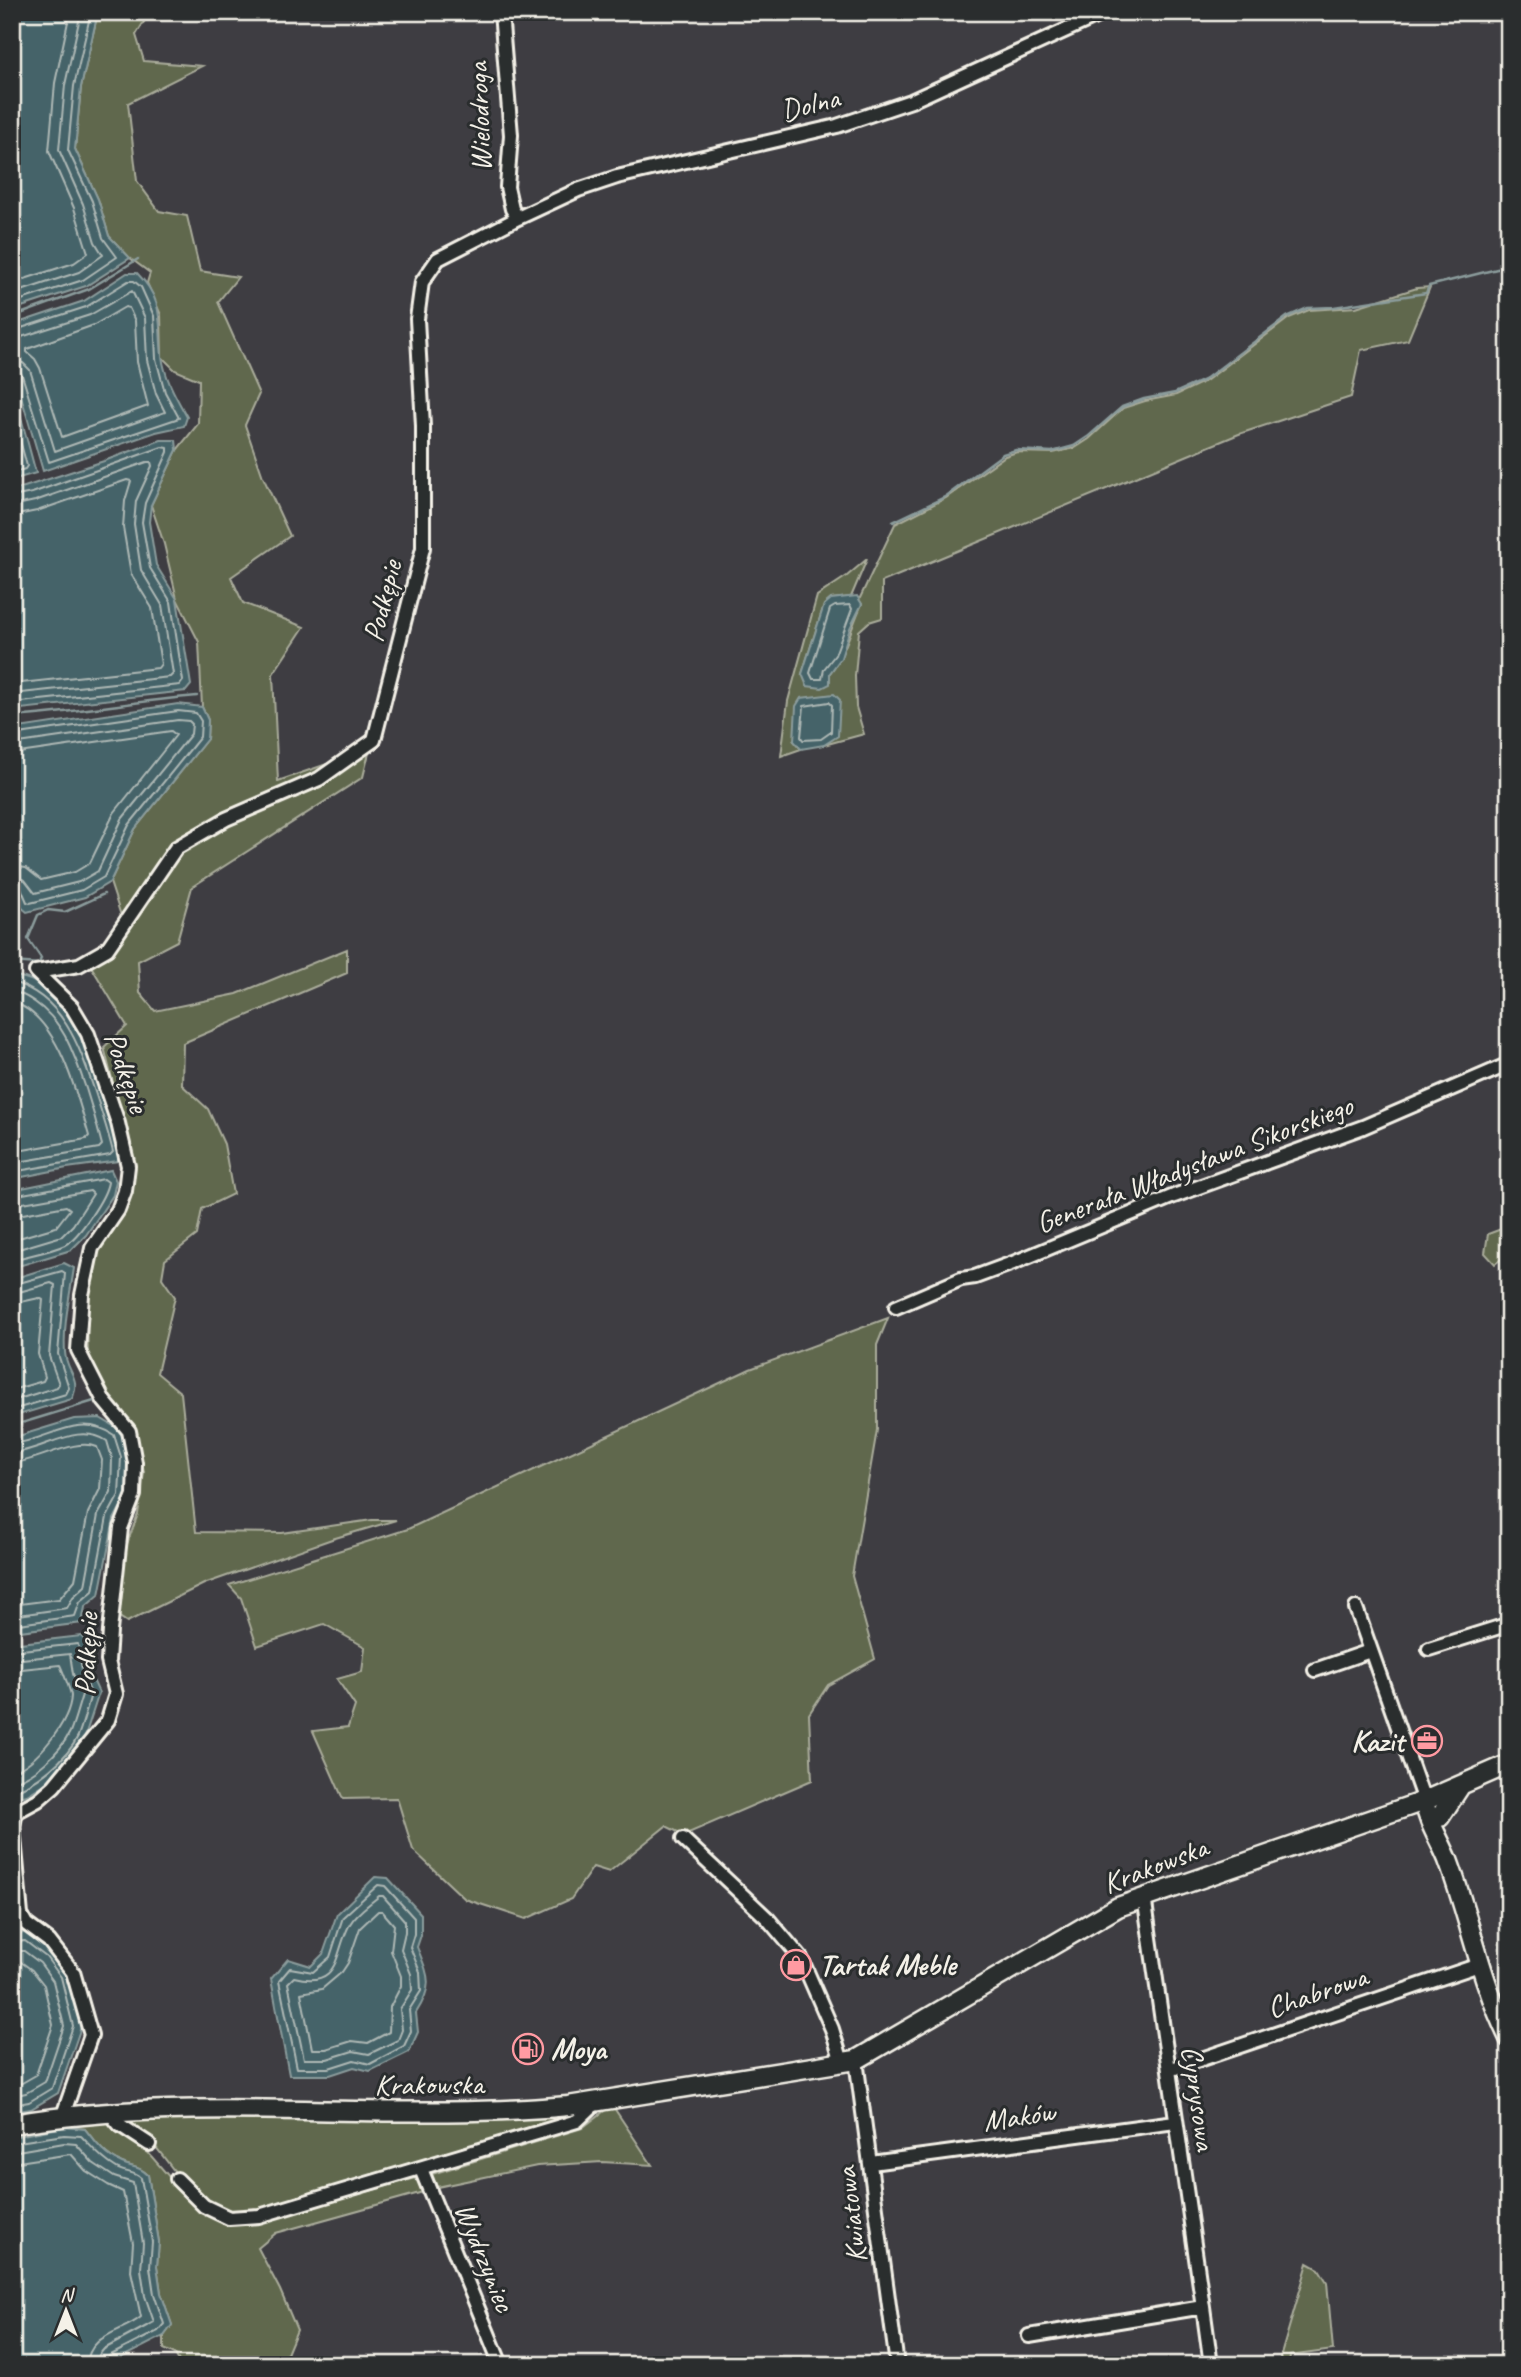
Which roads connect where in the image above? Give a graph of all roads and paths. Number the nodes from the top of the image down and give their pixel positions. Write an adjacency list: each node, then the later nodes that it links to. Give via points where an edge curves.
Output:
1 (501, 12): 3 (street, Wielodroga, via 511,135 507,187)
2 (1106, 12): 3 (street, Dolna, via 911,101 837,126 617,177)
3 (518, 218): 21 (street, Podkępie, via 438,259 422,282 417,319 423,426 422,548 374,740 319,779 226,819 176,848 107,949 79,965 36,972 72,1007 88,1034 128,1166 118,1210 92,1248 82,1295 78,1350 104,1401 129,1431 135,1463 134,1495 121,1528 108,1661 116,1694 108,1720 54,1786 16,1812 13,1826 21,1915 73,1972 92,2035)
4 (1509, 1065): 5 (street, Generała Władysława Sikorskiego, via 1363,1127)
5 (895, 1307)
6 (1356, 1608): 9 (street)
7 (1509, 1624): 8 (street)
8 (1429, 1649)
9 (1370, 1651): 10 (street); 12 (street)
10 (1315, 1670)
11 (1509, 1764): 12 (street, Krakowska, via 1461,1785)
12 (1426, 1809): 14 (street, Krakowska); 15 (street)
13 (683, 1839): 17 (street, via 768,1919 801,1958)
14 (1144, 1896): 17 (street, Krakowska); 18 (street, Cyprysowa)
15 (1482, 1964): 16 (street); 18 (street, Chabrowa)
16 (1509, 2038)
17 (849, 2061): 19 (street, Krakowska); 25 (street, Kwiatowa)
18 (1169, 2070): 22 (street, Cyprysowa)
19 (599, 2101): 20 (street, Krakowska, via 486,2113 210,2107); 26 (street, via 577,2121)
20 (109, 2112): 21 (street, Krakowska); 24 (street)
21 (63, 2115): 23 (street, Krakowska)
22 (1175, 2122): 25 (street, Maków); 28 (street, Cyprysowa)
23 (12, 2124)
24 (149, 2144)
25 (871, 2163): 31 (street, Kwiatowa)
26 (421, 2169): 27 (street, via 259,2216 229,2218 204,2206); 30 (street, Wydrzyniec)
27 (177, 2179)
28 (1203, 2308): 29 (street); 32 (street, Cyprysowa)
29 (1029, 2336)
30 (501, 2365)
31 (897, 2365)
32 (1211, 2365)

